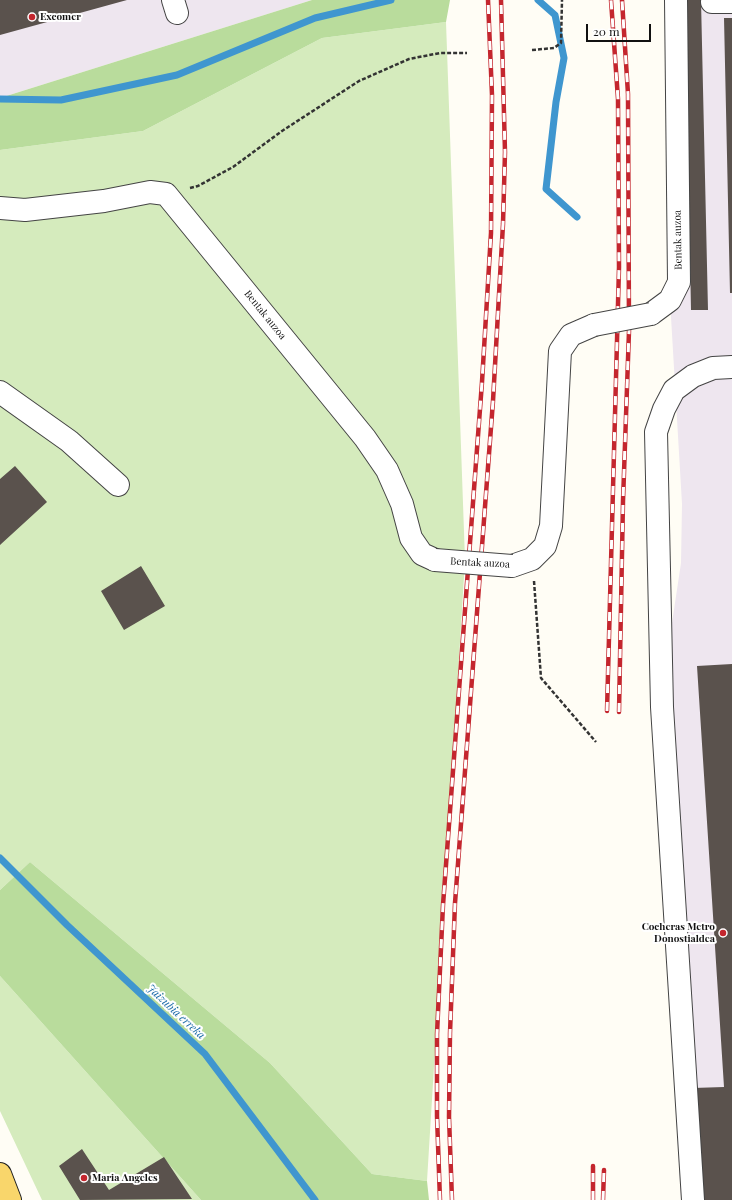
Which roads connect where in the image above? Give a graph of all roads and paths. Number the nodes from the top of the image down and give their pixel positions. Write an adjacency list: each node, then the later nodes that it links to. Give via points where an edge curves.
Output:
1 (562, 0): 3 (path, via 561,43 554,48)
2 (676, 0): 10 (street, Bentak auzoa, bridge, via 679,282 670,300 651,314 594,325 572,335 560,350 551,526 545,546)
3 (532, 50)
4 (467, 53): 5 (path, via 440,53 408,59 358,81 282,130 233,166 198,186)
5 (166, 194): 6 (street, via 150,192 104,201 25,210); 10 (street, Bentak auzoa, bridge, via 365,438 387,470 402,504 411,538 422,554 435,560 512,566)
6 (0, 208)
7 (732, 366): 14 (street, via 713,368 693,376 674,390 656,432 662,707)
8 (0, 392): 9 (street, via 69,442)
9 (118, 485)
10 (532, 558): 11 (path, via 541,678)
11 (596, 742)
12 (0, 1174): 13 (main road)
13 (10, 1200)
14 (694, 1200)

